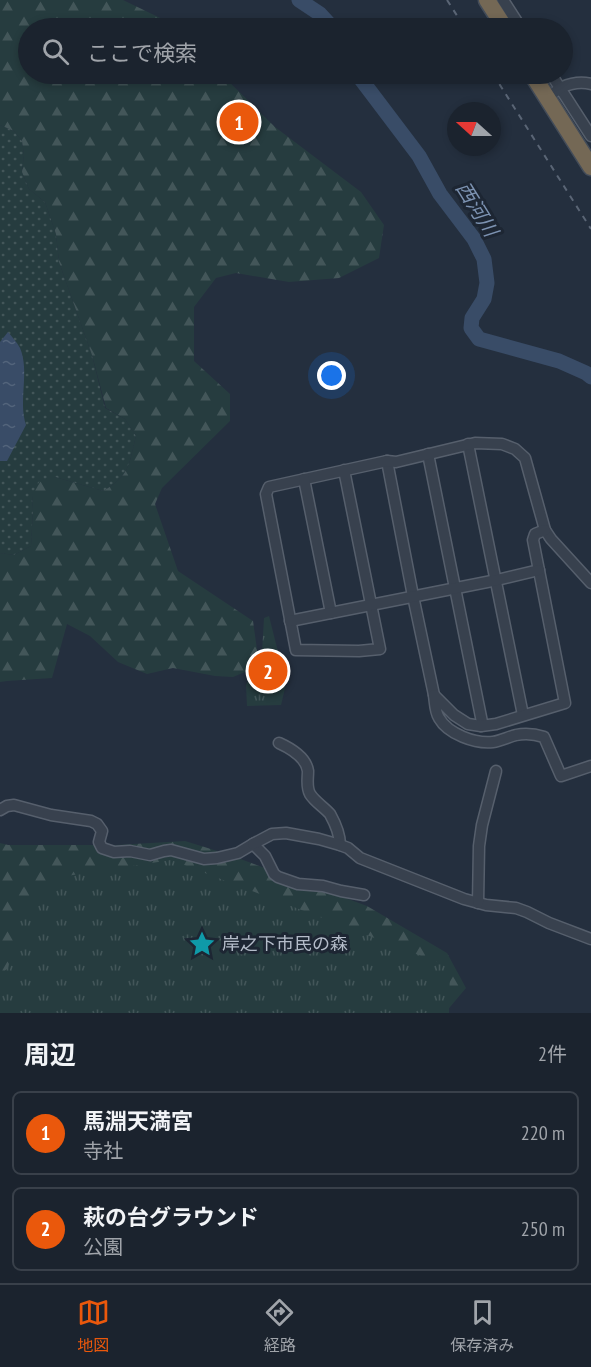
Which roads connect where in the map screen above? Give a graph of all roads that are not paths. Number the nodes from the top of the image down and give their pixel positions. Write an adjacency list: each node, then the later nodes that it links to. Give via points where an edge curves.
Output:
1 (487, 0): 3 (highway)
2 (503, 0): 4 (street)
3 (499, 18)
4 (515, 18)
5 (544, 84): 8 (highway)
6 (553, 84): 8 (street)
7 (591, 84): 8 (street, via 583,82)
8 (554, 93): 9 (street); 10 (highway)
9 (591, 136)
10 (591, 167)
11 (468, 444): 12 (street); 16 (street, via 502,444 525,458); 18 (street)
12 (428, 454): 13 (street); 20 (street)
13 (387, 461): 14 (street); 21 (street)
14 (344, 470): 15 (street); 22 (street)
15 (304, 479): 23 (street); 24 (street, via 269,487 266,494)
16 (544, 530): 17 (street, via 535,534 533,540); 19 (street)
17 (539, 570): 18 (street); 26 (street, via 565,703)
18 (497, 579): 20 (street); 26 (street)
19 (591, 583)
20 (455, 588): 21 (street); 27 (street)
21 (413, 596): 22 (street); 25 (street)
22 (371, 605): 23 (street); 24 (street, via 380,649 374,651 296,650)
23 (330, 613): 24 (street)
24 (290, 621)
25 (434, 695): 27 (street, via 453,715); 29 (street, via 443,724 466,739 495,742 516,735 537,735 544,737 561,776)
26 (523, 715): 27 (street)
27 (481, 726)
28 (279, 743): 33 (street, via 301,757 308,768 309,792 330,815)
29 (591, 766)
30 (496, 771): 35 (street, via 479,846)
31 (0, 810): 32 (street, via 14,805 91,821 102,831 102,848 114,852 150,855 171,850 204,859 238,853)
32 (253, 844): 33 (street, via 272,834 286,833); 34 (street, via 278,877)
33 (340, 845): 35 (street, via 360,858)
34 (364, 895)
35 (478, 903): 36 (street, via 516,908)
36 (591, 939)

